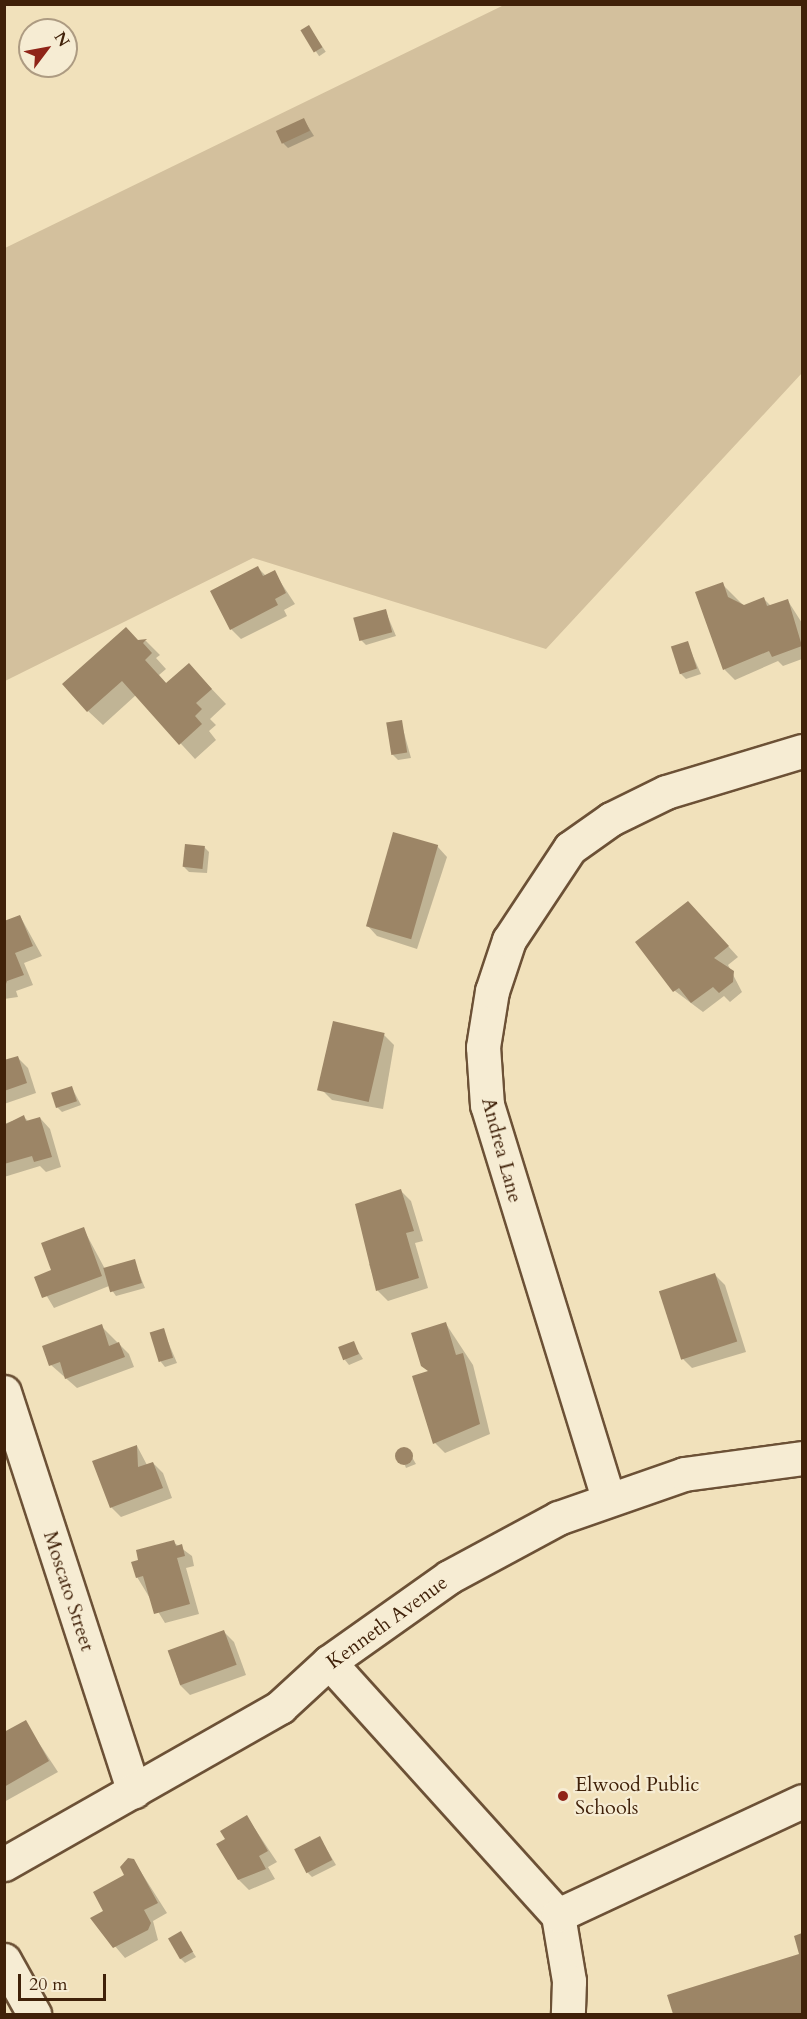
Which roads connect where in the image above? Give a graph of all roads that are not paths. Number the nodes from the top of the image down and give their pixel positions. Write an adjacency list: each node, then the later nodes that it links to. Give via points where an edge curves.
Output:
1 (802, 751): 4 (street, Andrea Lane, via 666,792 611,819 570,848 509,940 492,991 483,1047 487,1105)
2 (4, 1392): 6 (street, Moscato Street)
3 (802, 1458): 4 (street, Kenneth Avenue, via 684,1474)
4 (608, 1498): 5 (street, Kenneth Avenue, via 449,1576)
5 (329, 1662): 6 (street, Kenneth Avenue, via 280,1707); 9 (street)
6 (134, 1791): 8 (street, Kenneth Avenue)
7 (802, 1801): 9 (street)
8 (4, 1864)
9 (558, 1915): 12 (street, via 569,1981)
10 (4, 1960): 11 (street)
11 (34, 2014)
12 (568, 2014)

